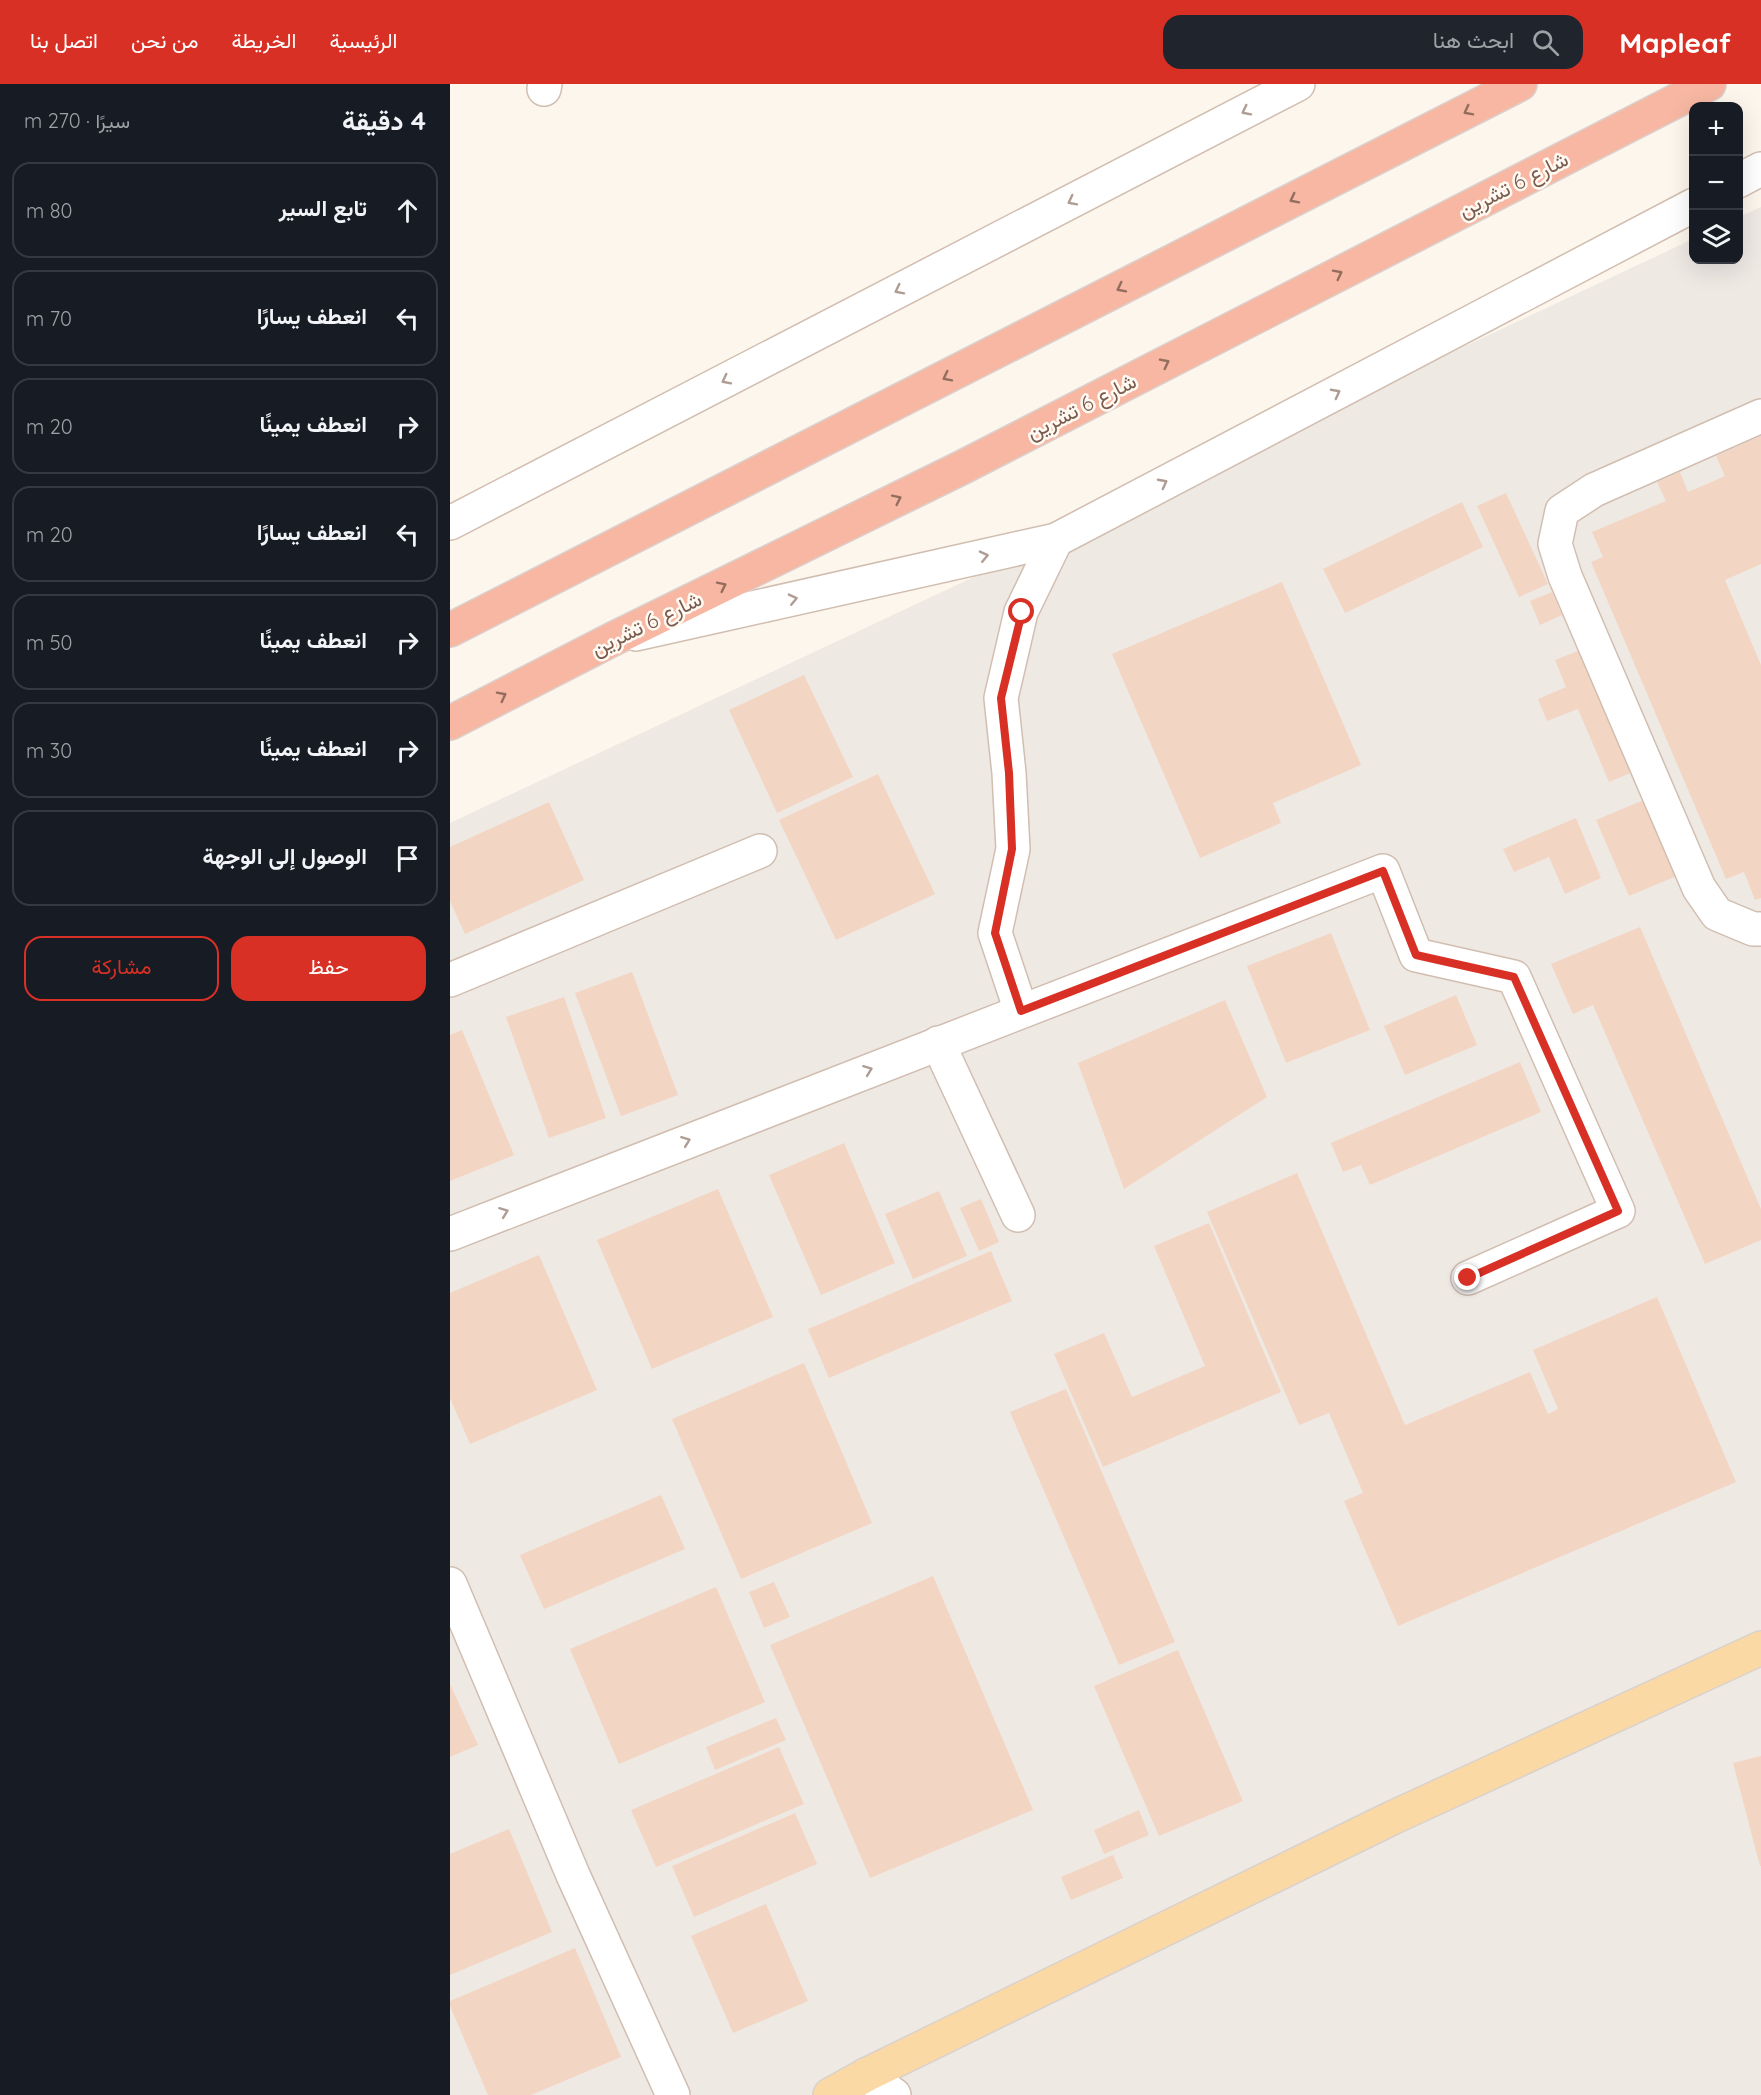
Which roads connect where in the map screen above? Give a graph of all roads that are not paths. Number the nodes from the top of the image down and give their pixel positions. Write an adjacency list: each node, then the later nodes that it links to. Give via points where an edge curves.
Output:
1 (1298, 84): 8 (street, one-way to 8)
2 (1520, 84): 10 (highway, one-way to 10)
3 (1709, 84): 11 (highway, شارع 6 تشرين, one-way to 3, via 963,467)
4 (1761, 169): 5 (street)
5 (1743, 178)
6 (1689, 208): 9 (street, one-way to 6)
7 (1761, 416): 14 (street, via 1594,490 1562,511 1555,544 1565,576 1700,888 1717,914)
8 (450, 523)
9 (1056, 540): 11 (street, one-way to 9); 16 (street, via 1022,612 1001,698 1012,849 995,933)
10 (450, 630)
11 (613, 639): 12 (highway, شارع 6 تشرين, one-way to 11)
12 (450, 723)
13 (760, 851): 15 (street)
14 (1761, 929)
15 (450, 980)
16 (1021, 1011): 17 (street); 20 (street, via 1383,871 1416,955 1514,977 1618,1211)
17 (938, 1043): 18 (street); 19 (street, one-way to 17)
18 (1017, 1215)
19 (450, 1234)
20 (1468, 1278)
21 (450, 1584): 24 (street, via 573,1875)
22 (1761, 1648): 23 (main road, via 1392,1818)
23 (866, 2075): 25 (main road); 26 (street)
24 (672, 2095)
25 (830, 2095)
26 (894, 2095)

